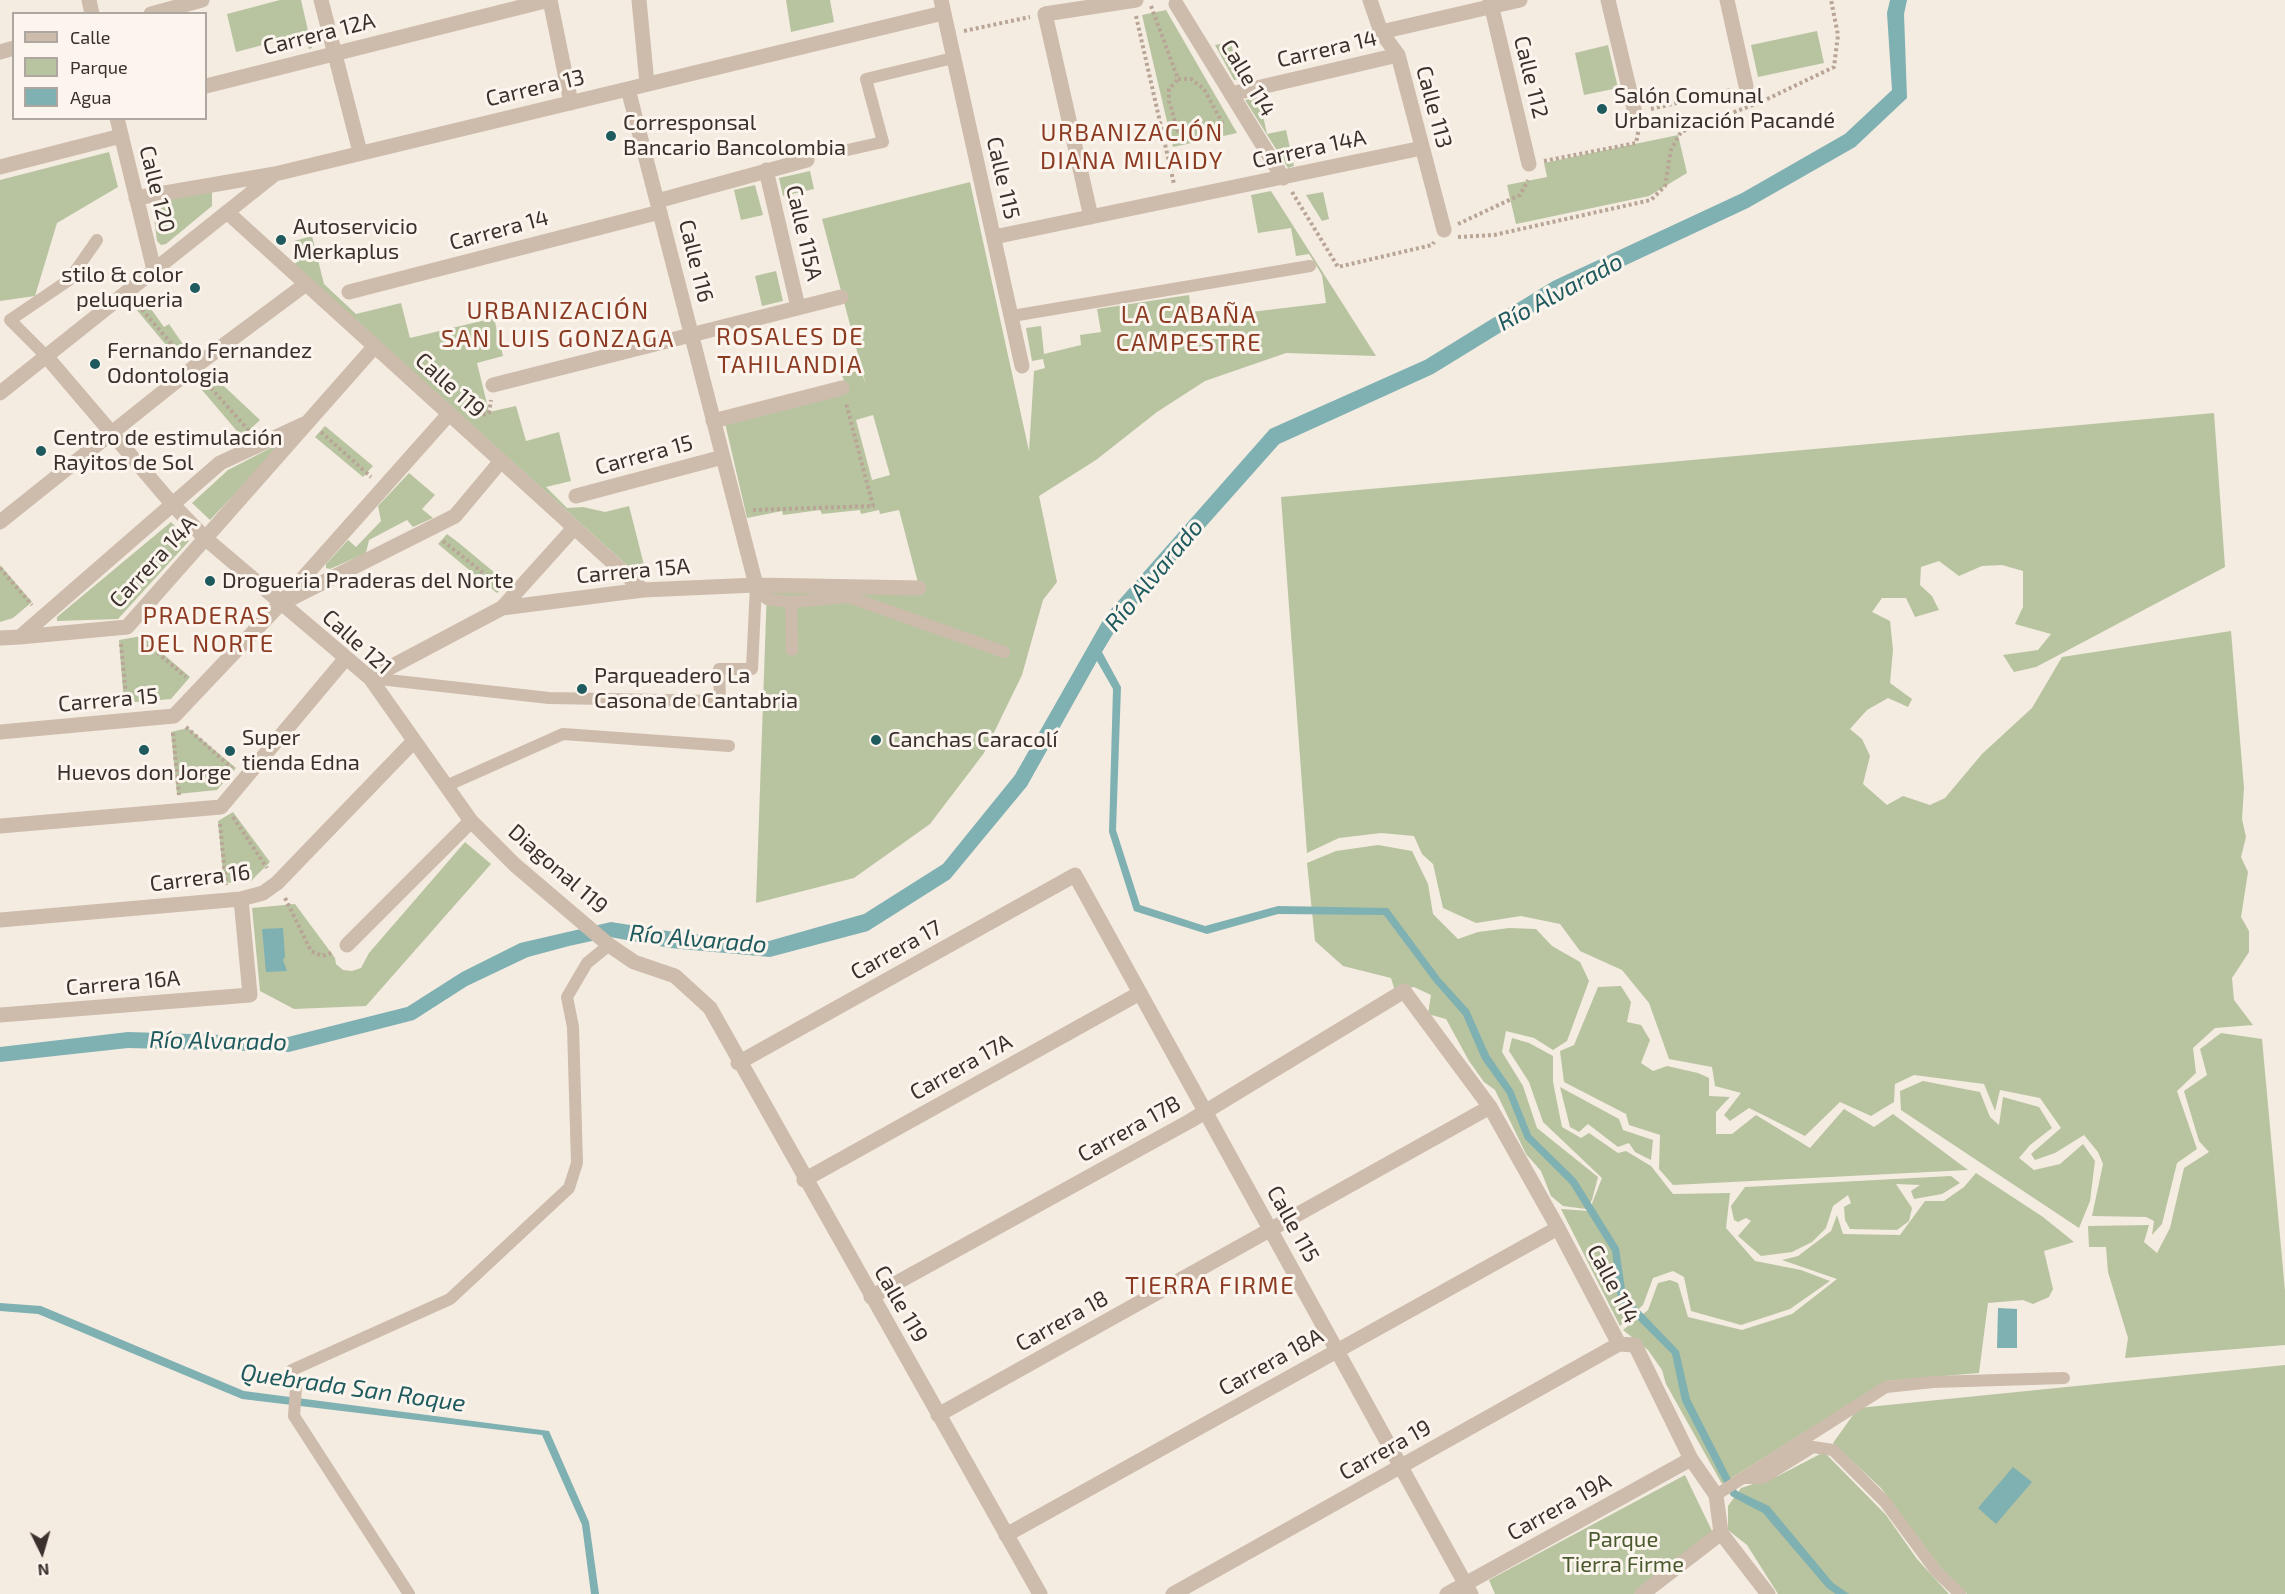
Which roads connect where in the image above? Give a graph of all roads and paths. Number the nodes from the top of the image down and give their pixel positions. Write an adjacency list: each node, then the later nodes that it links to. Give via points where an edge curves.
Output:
1 (202, 0): 16 (street)
2 (321, 0): 20 (street)
3 (549, 0): 20 (street, Carrera 12A); 29 (street)
4 (639, 0): 24 (street)
5 (1134, 0): 17 (street); 43 (path)
6 (1149, 0): 23 (path)
7 (1192, 0): 13 (street)
8 (1371, 0): 18 (street, Calle 113)
9 (1520, 0): 14 (street, Carrera 14)
10 (1608, 0): 30 (street)
11 (1727, 0): 26 (street)
12 (1831, 0): 47 (path, via 1838,35 1834,68 1761,102 1681,132 1671,150 1665,186 1651,200 1494,235 1461,238)
13 (1173, 2): 28 (street, Calle 114)
14 (1490, 3): 18 (street, Carrera 14); 37 (street, Calle 112)
15 (942, 7): 19 (street, Calle 115); 24 (street, Carrera 13)
16 (158, 12)
17 (1046, 14): 19 (path); 46 (street)
18 (1381, 32): 21 (street, Calle 113)
19 (948, 35): 22 (street, Calle 115)
20 (334, 54): 25 (street, Carrera 12A); 35 (street)
21 (1398, 55): 28 (street, Carrera 14); 33 (street, Calle 113)
22 (953, 58): 34 (lane, via 866,79 883,142); 48 (street, Calle 115)
23 (1178, 79): 23 (path, via 1191,79 1204,89 1224,126 1179,135 1169,101 1169,89)
24 (647, 84): 27 (street, Carrera 13)
25 (207, 86)
26 (1746, 86): 30 (path)
27 (628, 89): 29 (street, Carrera 13); 44 (street, Calle 116)
28 (1231, 94): 41 (street, Calle 114)
29 (571, 103): 35 (street, Carrera 13)
30 (1635, 113): 37 (path, via 1640,131 1636,143)
31 (117, 120): 32 (street, Calle 120)
32 (121, 136): 38 (street); 42 (street, Calle 120)
33 (1422, 148): 41 (street, Carrera 14A); 47 (street, Calle 113)
34 (843, 151)
35 (360, 152): 40 (street, Carrera 13)
36 (807, 160): 39 (street, Carrera 14)
37 (1529, 164): 47 (path, via 1531,175 1520,195)
38 (0, 167)
39 (766, 170): 44 (street, Carrera 14); 56 (street, Calle 115A)
40 (275, 174): 42 (street, Carrera 13); 45 (street)
41 (1283, 178): 43 (street, Carrera 14A); 47 (path, via 1338,267 1432,245)
42 (136, 198): 51 (street, Calle 120)
43 (1178, 200): 46 (street, Carrera 14A)
44 (659, 206): 54 (street, Carrera 14); 58 (street, Calle 116)
45 (228, 212): 51 (street); 52 (street, Calle 119)
46 (1090, 217): 48 (street, Carrera 14A)
47 (1444, 230)
48 (994, 237): 57 (street, Calle 115)
49 (97, 240): 60 (lane, via 69,280 10,320)
50 (1310, 266): 57 (lane)
51 (154, 270): 53 (street)
52 (306, 284): 59 (street, Calle 119); 62 (street)
53 (126, 292): 60 (street); 62 (path)
54 (349, 292)
55 (841, 297): 56 (street)
56 (798, 307): 58 (street)
57 (1012, 316): 61 (street, Calle 115)
58 (691, 334): 63 (street); 67 (street, Calle 116)
59 (375, 346): 66 (street, Calle 119); 68 (street, Carrera 14A)
60 (46, 356): 65 (street); 69 (street, Calle 121)
61 (1022, 366)
62 (193, 368): 69 (street); 70 (path)
63 (493, 385): 66 (path, via 489,412)
64 (842, 388): 67 (street, Carrera 15); 76 (path, via 873,506)
65 (0, 393)
66 (452, 417): 72 (street, Calle 119); 73 (street, Carrera 15)
67 (713, 421): 71 (street, Calle 116)
68 (309, 422): 70 (street, Carrera 14A); 73 (path); 80 (street, Carrera 14A)
69 (112, 433): 75 (street, Calle 121); 77 (street)
70 (261, 444): 75 (street, Carrera 14A, via 220,463)
71 (723, 457): 74 (street, Carrera 15); 76 (street, Calle 116)
72 (501, 461): 78 (street, Calle 119); 79 (street, Carrera 15, via 455,516)
73 (383, 487): 87 (street, Carrera 15)
74 (576, 496)
75 (173, 505): 80 (street, Calle 121); 89 (street, Carrera 14A)
76 (737, 510): 82 (street, Calle 116)
77 (0, 522)
78 (574, 528): 84 (street, Calle 119); 85 (street)
79 (429, 530): 85 (path); 87 (street, Carrera 15)
80 (206, 539): 87 (street, Calle 121); 90 (street, Carrera 14A)
81 (0, 568): 89 (path)
82 (756, 585): 83 (street, Carrera 15A); 84 (street, Carrera 15A); 86 (lane, via 767,599); 96 (lane, via 752,669 719,669 720,701 549,698)
83 (918, 588)
84 (642, 590): 88 (street, Carrera 15A)
85 (513, 596): 88 (street)
86 (791, 602): 93 (lane); 94 (lane, via 849,597)
87 (280, 604): 95 (street, Calle 121); 97 (street, Carrera 15)
88 (502, 608): 96 (street, Carrera 15A)
89 (42, 617): 91 (street, Carrera 14A)
90 (123, 628): 91 (street, Carrera 14A); 97 (path); 99 (path)
91 (20, 637): 92 (street, Carrera 14A)
92 (0, 639)
93 (792, 650)
94 (1004, 652)
95 (346, 658): 96 (street, Calle 121); 103 (street)
96 (370, 678): 101 (street, Calle 121)
97 (200, 689): 98 (street, Carrera 15)
98 (173, 717): 99 (street, Carrera 15); 103 (path); 106 (path)
99 (129, 721): 100 (street, Carrera 15)
100 (0, 732)
101 (414, 741): 104 (street, Calle 121); 110 (street, Carrera 16)
102 (729, 746): 104 (lane, via 563,734)
103 (244, 779): 105 (street)
104 (446, 786): 107 (street, Calle 121)
105 (221, 806): 106 (street); 110 (path); 111 (path)
106 (180, 810): 108 (street)
107 (471, 821): 113 (street, Diagonal 119, via 515,865); 114 (street)
108 (0, 826)
109 (1075, 875): 116 (street, Calle 115); 119 (street, Carrera 17)
110 (278, 883): 111 (street, Carrera 16, via 262,893); 114 (path, via 311,951 322,956)
111 (234, 900): 112 (street, Carrera 16); 117 (street, Carrera 16A, via 250,995)
112 (0, 920)
113 (607, 943): 118 (street, Diagonal 119, via 634,962 675,976 710,1008); 137 (lane, via 587,963 567,997 573,1027 577,1163 569,1188 450,1299 292,1370 296,1387 294,1416)
114 (347, 945)
115 (1404, 992): 120 (street, Calle 114); 121 (street, Carrera 17B)
116 (1140, 993): 121 (street, Calle 115); 122 (street, Carrera 17A)
117 (0, 1015)
118 (724, 1036): 119 (street, Calle 119)
119 (738, 1063): 122 (street, Calle 119)
120 (1490, 1107): 123 (street, Calle 114); 124 (street, Carrera 18)
121 (1205, 1111): 124 (street, Calle 115); 125 (street, Carrera 17B)
122 (804, 1180): 125 (street, Calle 119)
123 (1558, 1228): 126 (street, Calle 114); 127 (street, Carrera 18A)
124 (1270, 1230): 127 (street, Calle 115); 129 (street, Carrera 18)
125 (871, 1297): 129 (street, Calle 119)
126 (1619, 1344): 130 (street, Calle 114, via 1635,1345); 131 (street, Carrera 19)
127 (1337, 1351): 131 (street, Calle 115); 135 (street, Carrera 18A)
128 (2064, 1378): 132 (lane, via 1886,1387)
129 (938, 1415): 135 (street, Calle 119)
130 (1691, 1460): 133 (street, Calle 114); 136 (street, Carrera 19A)
131 (1401, 1466): 136 (street, Calle 115); 139 (street, Carrera 19)
132 (1743, 1478): 133 (lane); 143 (lane, via 1763,1478 1813,1447 1833,1450 1885,1502 1936,1571)
133 (1716, 1495): 134 (street, Calle 114)
134 (1721, 1533): 141 (street); 142 (street)
135 (1006, 1535): 138 (street, Calle 119)
136 (1468, 1589): 140 (street, Carrera 19A)
137 (409, 1594)
138 (1040, 1594)
139 (1173, 1594)
140 (1447, 1594)
141 (1642, 1594)
142 (1768, 1594)
143 (1960, 1594)

